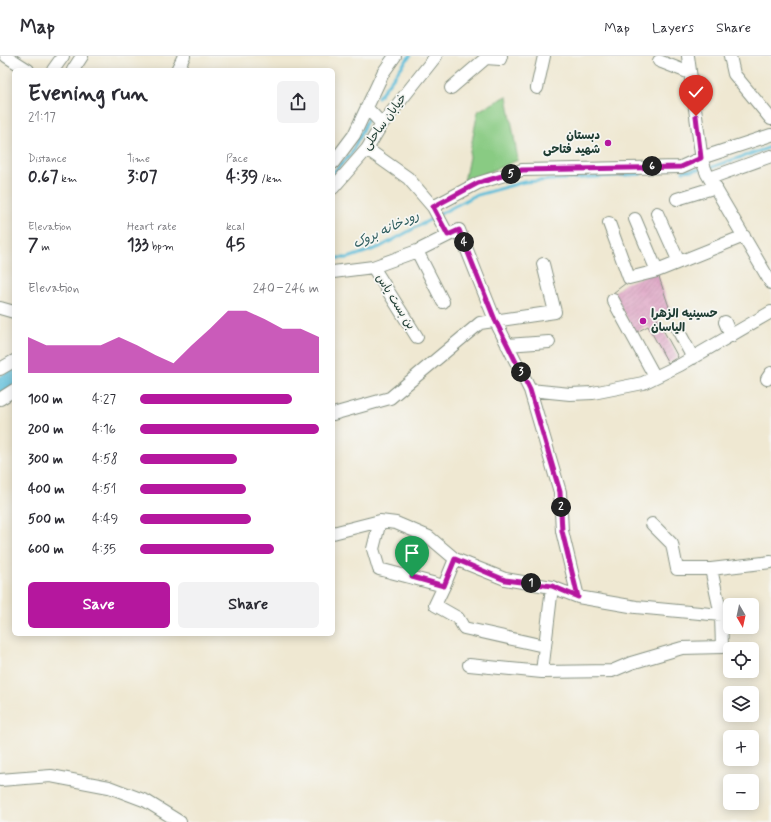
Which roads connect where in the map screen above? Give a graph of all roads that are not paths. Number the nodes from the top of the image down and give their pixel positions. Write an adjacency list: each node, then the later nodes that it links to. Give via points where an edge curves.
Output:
1 (6, 56): 12 (street)
2 (63, 56): 13 (street)
3 (82, 56): 14 (street)
4 (184, 56): 15 (street)
5 (396, 56): 19 (street, via 382,73)
6 (436, 56): 19 (street, خیابان ساحلی)
7 (501, 56): 17 (street, via 500,59 486,58)
8 (544, 56): 18 (street)
9 (730, 56): 20 (street, via 734,74)
10 (689, 57): 16 (street)
11 (659, 61): 16 (street)
12 (25, 68)
13 (54, 68)
14 (74, 68)
15 (178, 68)
16 (690, 73): 24 (street)
17 (452, 88)
18 (537, 88)
19 (374, 115): 22 (street, خیابان ساحلی); 25 (street, via 354,136)
20 (771, 120)
21 (771, 135): 24 (street)
22 (367, 149): 25 (street, خیابان ساحلی); 29 (street, via 408,178)
23 (771, 156): 27 (street)
24 (701, 160): 27 (street); 29 (street, via 681,167 522,170 478,183)
25 (338, 167): 26 (street, خیابان ساحلی)
26 (335, 180)
27 (711, 180): 28 (street); 34 (street)
28 (677, 199)
29 (433, 207): 33 (street)
30 (657, 213): 36 (street)
31 (635, 219): 39 (street)
32 (609, 224): 39 (street, via 629,278)
33 (453, 232): 35 (street); 47 (street)
34 (744, 236): 36 (street); 41 (street)
35 (417, 251): 38 (street); 43 (street)
36 (679, 262): 39 (street)
37 (542, 264): 47 (street, via 555,312)
38 (374, 267): 40 (street); 51 (street, بن بست یاس)
39 (657, 271)
40 (335, 272)
41 (771, 283)
42 (613, 300): 57 (street)
43 (443, 302)
44 (0, 308): 45 (street)
45 (12, 311)
46 (771, 312): 50 (street)
47 (495, 320): 53 (street); 61 (street, via 480,323 390,398)
48 (725, 322): 50 (street)
49 (678, 330): 54 (street)
50 (731, 336): 54 (street)
51 (417, 337)
52 (549, 342): 53 (street)
53 (507, 345): 58 (street)
54 (692, 358): 57 (street)
55 (12, 362): 56 (street)
56 (0, 369)
57 (655, 377): 58 (street, via 643,383 593,393 570,394)
58 (530, 390): 70 (street, via 560,492 562,531)
59 (12, 391): 60 (street)
60 (0, 399)
61 (335, 413)
62 (380, 521): 64 (street); 65 (street, via 396,523 429,537); 68 (street, via 373,549 379,569)
63 (652, 524): 67 (street, via 672,544 677,569)
64 (335, 532)
65 (455, 559): 68 (street); 69 (street, via 505,580)
66 (771, 562): 67 (street)
67 (711, 568): 71 (street)
68 (444, 586): 72 (street, via 435,605 458,618 464,628)
69 (552, 586): 70 (street); 72 (street)
70 (578, 597): 71 (street, via 636,608)
71 (721, 615): 74 (street, via 722,647 682,648 631,662 612,671)
72 (544, 646): 74 (street)
73 (469, 665): 74 (street)
74 (542, 672)
75 (0, 780): 76 (street, via 50,776 109,788 146,801)
76 (180, 822)

